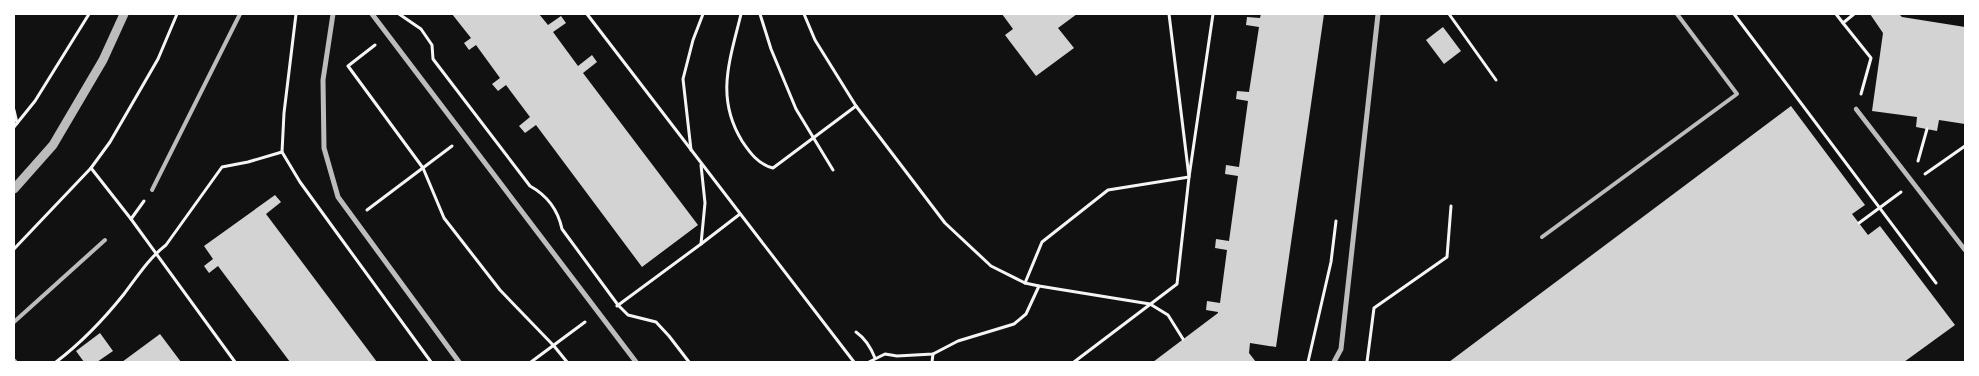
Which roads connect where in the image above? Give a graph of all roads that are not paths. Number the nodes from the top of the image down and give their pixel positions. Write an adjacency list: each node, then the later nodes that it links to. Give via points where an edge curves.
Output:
1 (124, 14): 8 (street, via 103,60 53,145)
2 (240, 14): 9 (lane)
3 (334, 14): 14 (street, via 323,80 324,148 338,197)
4 (372, 14): 15 (street)
5 (1378, 14): 16 (street, via 1342,349)
6 (1677, 14): 10 (lane, via 1737,94)
7 (1856, 109): 12 (street)
8 (14, 188)
9 (152, 190)
10 (1542, 238)
11 (105, 240): 13 (lane)
12 (1965, 250)
13 (14, 322)
14 (458, 362)
15 (636, 362)
16 (1334, 362)

